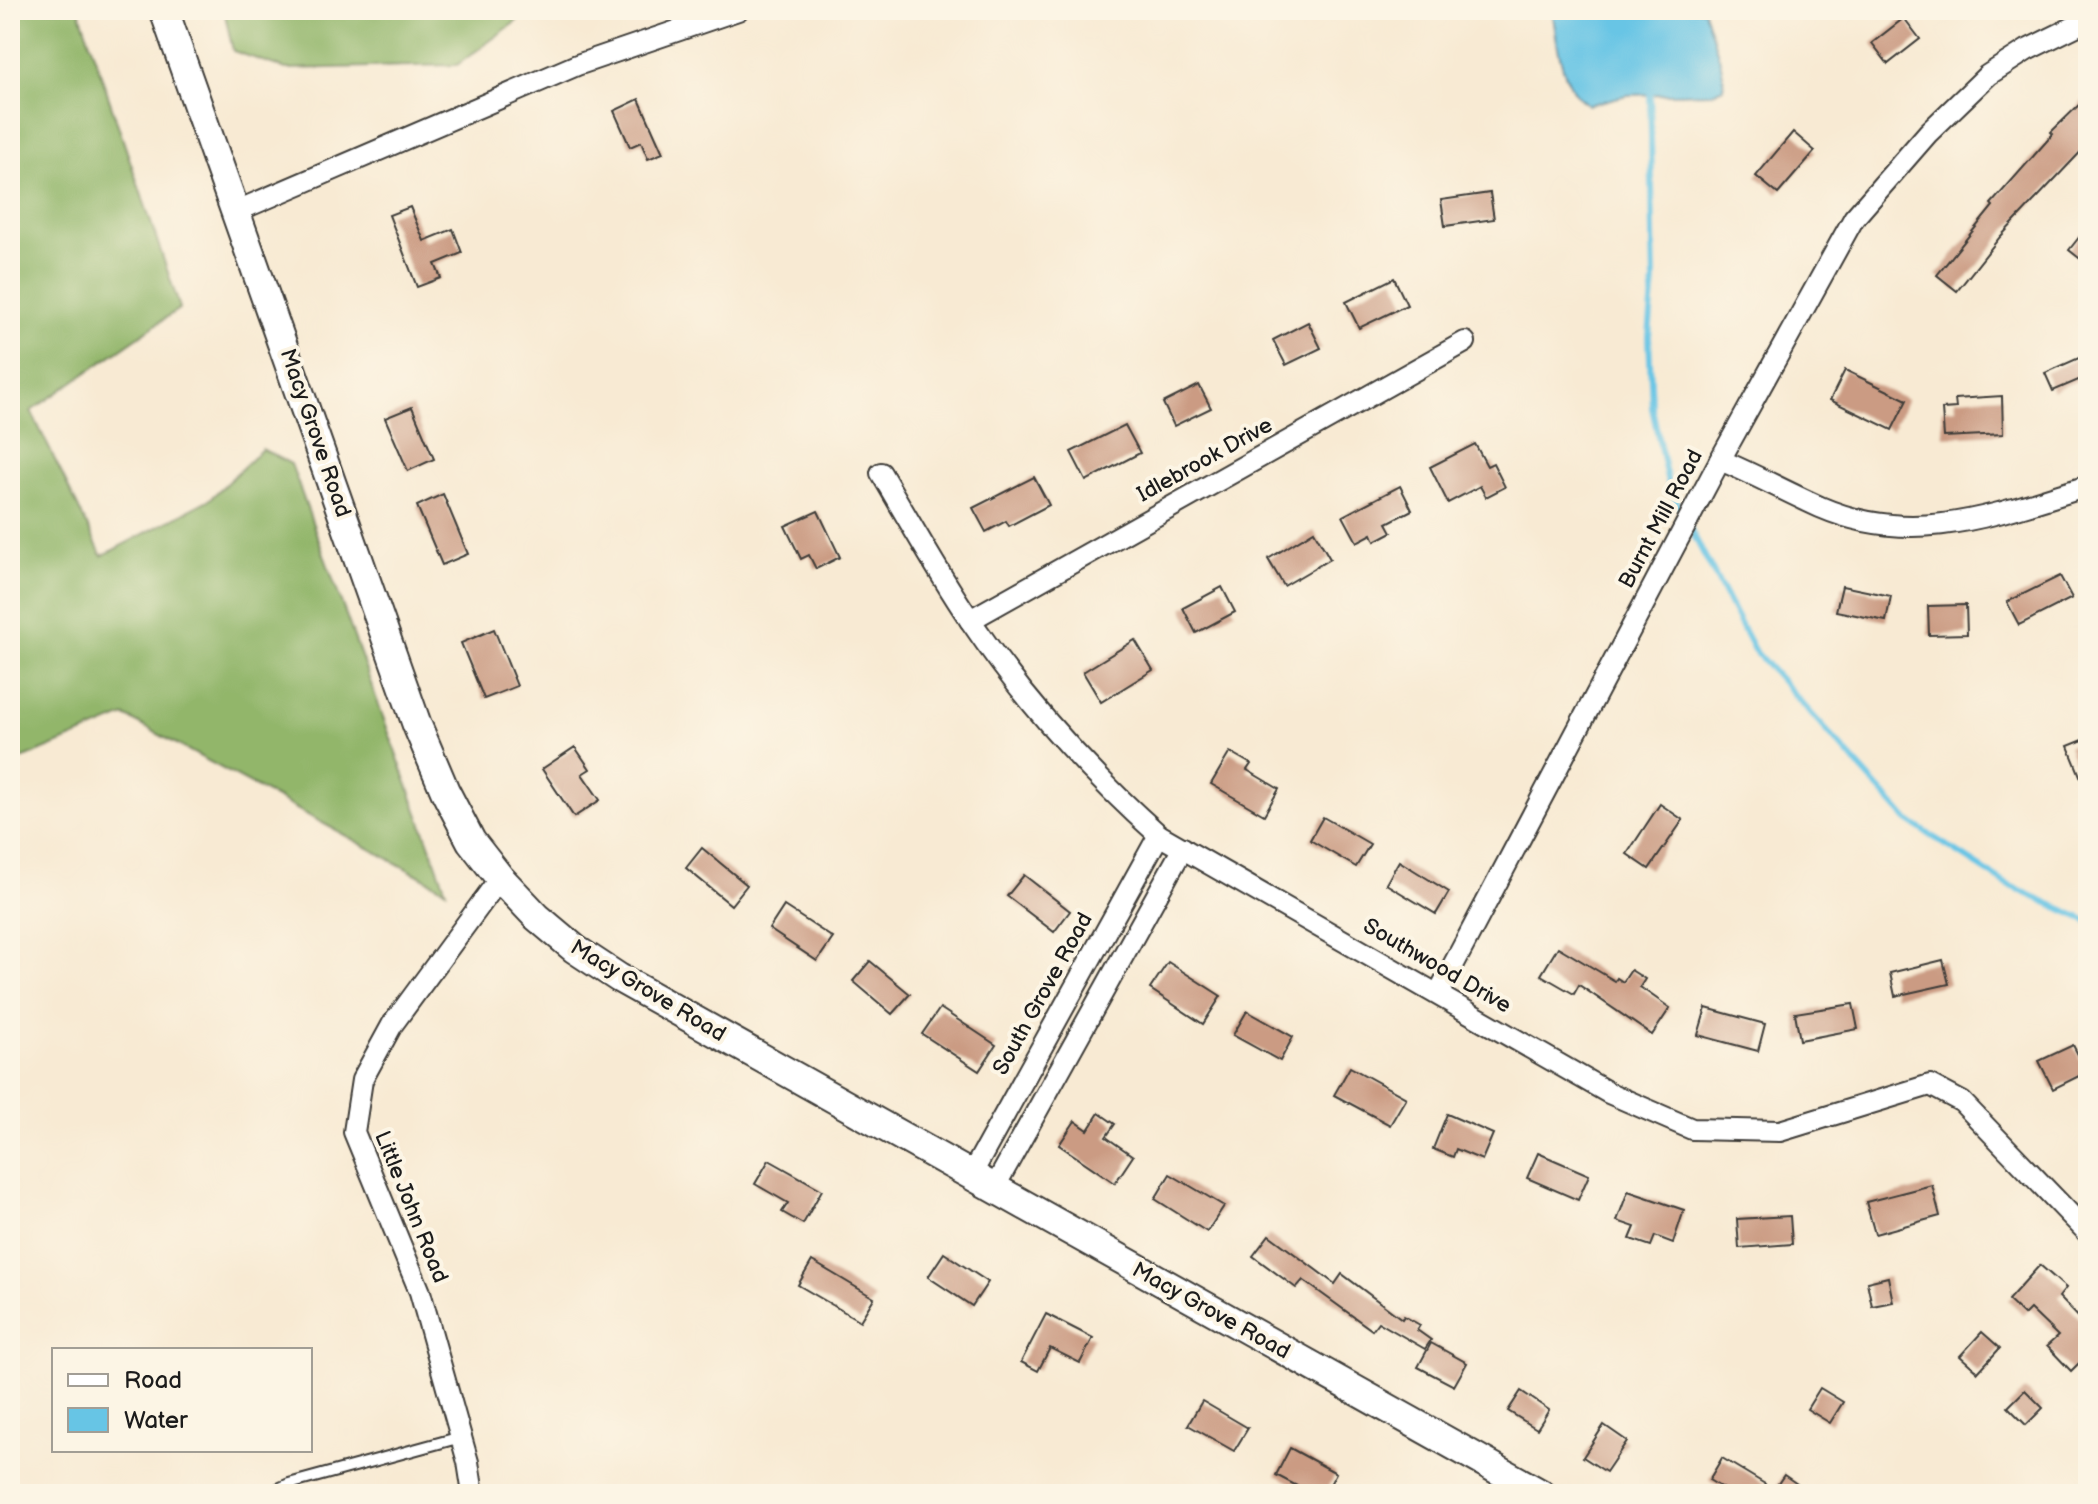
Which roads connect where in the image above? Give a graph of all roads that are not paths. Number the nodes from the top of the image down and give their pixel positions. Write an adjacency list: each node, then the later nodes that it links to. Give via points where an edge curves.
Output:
1 (164, 10): 4 (main road, Macy Grove Road)
2 (738, 10): 4 (street, via 577,65)
3 (2088, 20): 6 (street, Burnt Mill Road, via 1988,75 1854,218)
4 (237, 211): 12 (main road, Macy Grove Road, via 417,725 471,841)
5 (1465, 342): 9 (street, Idlebrook Drive)
6 (1720, 460): 8 (street, via 1821,508 1890,527 1961,525); 13 (street, Burnt Mill Road)
7 (881, 473): 9 (street, Southwood Drive)
8 (2088, 486)
9 (970, 620): 10 (street, Southwood Drive, via 1045,721 1101,784)
10 (1159, 835): 11 (street, Southwood Drive); 14 (street, South Grove Road)
11 (1183, 848): 13 (street, Southwood Drive); 14 (street)
12 (500, 878): 14 (main road, Macy Grove Road, via 565,941 619,978); 16 (street, Little John Road, via 392,1025 362,1080 354,1132 420,1292)
13 (1438, 994): 15 (street, Southwood Drive, via 1609,1093 1692,1129 1780,1131 1930,1085 1962,1102)
14 (982, 1183): 19 (main road, Macy Grove Road)
15 (2088, 1233)
16 (461, 1437): 17 (lane); 18 (street, Little John Road)
17 (267, 1494)
18 (473, 1494)
19 (1541, 1494)

